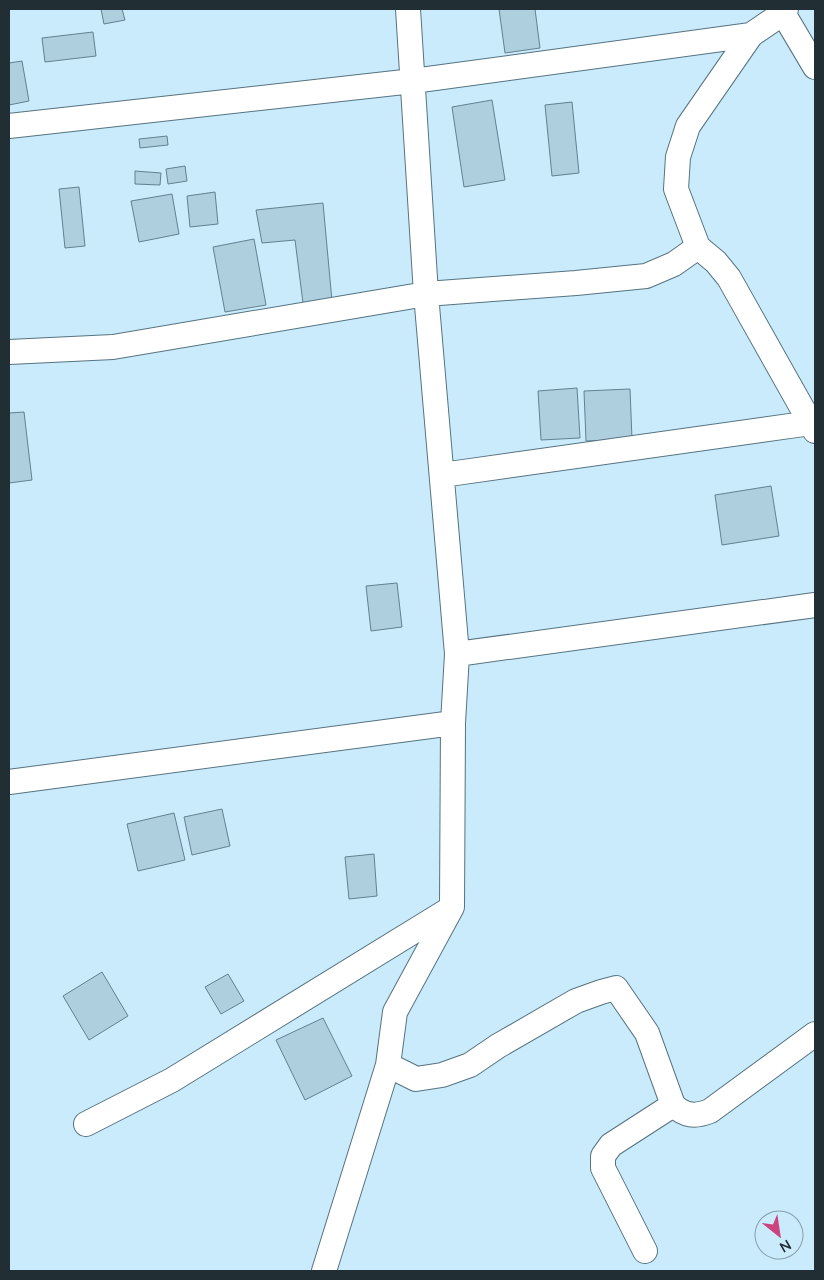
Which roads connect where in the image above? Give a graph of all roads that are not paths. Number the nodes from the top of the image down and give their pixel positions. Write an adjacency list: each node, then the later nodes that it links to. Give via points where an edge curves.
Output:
1 (408, 9): 5 (street)
2 (785, 11): 3 (street); 4 (street)
3 (751, 35): 5 (street); 7 (street, via 688,126 678,157 676,188)
4 (815, 67)
5 (413, 81): 6 (street); 8 (street)
6 (9, 126)
7 (698, 247): 8 (street, via 674,264 646,276); 10 (street, via 730,278)
8 (426, 294): 9 (street, via 113,347); 11 (street)
9 (9, 352)
10 (813, 427): 11 (street)
11 (442, 475): 13 (street)
12 (815, 605): 13 (street)
13 (457, 654): 14 (street)
14 (454, 723): 15 (street); 16 (street)
15 (9, 782)
16 (452, 908): 18 (street, via 395,1012); 20 (street, via 172,1080)
17 (815, 1034): 19 (street, via 710,1111 699,1116 681,1112)
18 (388, 1065): 19 (street, via 416,1079 442,1075 470,1065 576,1001 616,988 647,1032); 22 (street)
19 (673, 1105): 21 (street, via 610,1145 603,1156 603,1168)
20 (86, 1124)
21 (645, 1251)
22 (324, 1271)

